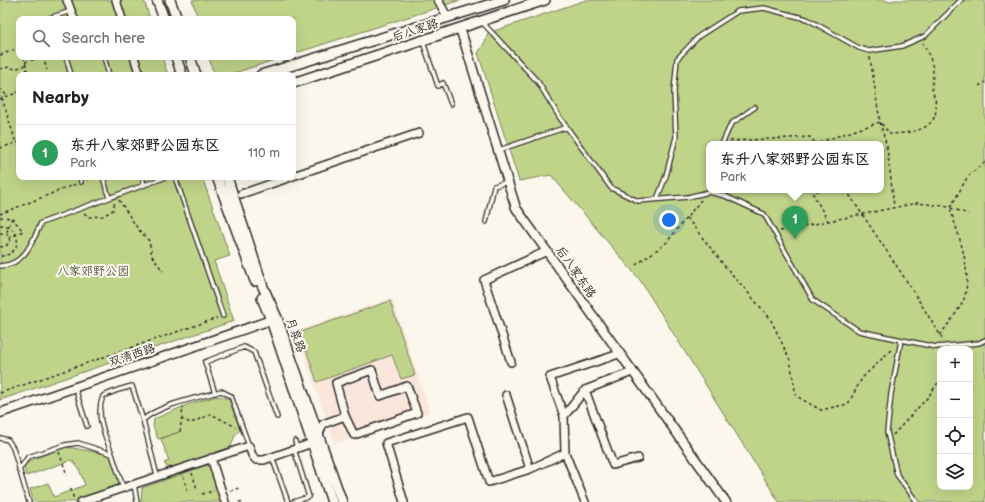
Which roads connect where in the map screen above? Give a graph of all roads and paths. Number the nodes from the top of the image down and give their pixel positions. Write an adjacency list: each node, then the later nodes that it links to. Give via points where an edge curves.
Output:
1 (67, 0): 9 (street)
2 (116, 0): 12 (street)
3 (157, 0): 13 (main road)
4 (170, 0): 14 (main road)
5 (438, 0): 15 (street)
6 (504, 0): 15 (main road, 后八家路)
7 (545, 0): 16 (main road, 后八家路)
8 (960, 0): 18 (lane)
9 (71, 11): 10 (lane); 11 (street)
10 (55, 16)
11 (73, 16)
12 (121, 16)
13 (163, 16)
14 (176, 16)
15 (448, 18): 40 (main road, 后八家路)
16 (481, 21): 17 (main road, 后八家路); 51 (lane, via 538,82)
17 (460, 28): 19 (main road, 后八家路); 62 (street, 后八家东路)
18 (921, 38): 21 (lane, via 902,46); 50 (path, via 933,71 931,79 936,107 935,117 929,126 921,130 899,134 890,134)
19 (422, 41): 41 (main road, 后八家路); 48 (lane, via 438,86 444,83)
20 (16, 49): 22 (path)
21 (869, 51): 50 (path); 84 (lane, via 807,19 764,8 738,11 698,36 677,59 674,92 676,137)
22 (0, 54)
23 (24, 60): 31 (path)
24 (34, 60): 31 (path)
25 (43, 60): 33 (path)
26 (67, 60): 35 (lane)
27 (105, 60): 36 (lane)
28 (135, 60): 37 (street)
29 (177, 60): 38 (main road)
30 (191, 60): 39 (main road)
31 (25, 63): 32 (path, via 15,69); 34 (path)
32 (0, 69)
33 (47, 70)
34 (27, 72)
35 (71, 72)
36 (109, 72)
37 (139, 72)
38 (181, 72)
39 (195, 72)
40 (271, 72)
41 (296, 82)
42 (985, 82): 43 (path)
43 (979, 86)
44 (0, 88): 46 (path)
45 (16, 93): 46 (path)
46 (7, 96): 47 (path)
47 (1, 98): 53 (path)
48 (451, 104)
49 (755, 107): 54 (lane, via 730,124)
50 (880, 122): 57 (path); 59 (path)
51 (567, 127): 62 (lane); 84 (lane, via 612,188 638,200)
52 (419, 134): 64 (street)
53 (16, 138)
54 (724, 141)
55 (752, 141): 56 (path, via 810,137)
56 (813, 141)
57 (824, 141)
58 (16, 144): 60 (path)
59 (887, 147): 61 (path); 85 (path)
60 (0, 148)
61 (884, 148)
62 (498, 150): 74 (street, 后八家东路)
63 (985, 162): 86 (path, via 968,176)
64 (296, 176)
65 (88, 180): 73 (path)
66 (103, 180): 83 (lane)
67 (143, 180): 75 (lane)
68 (158, 180): 75 (lane)
69 (176, 180): 109 (lane)
70 (218, 180): 110 (main road, 月泉路)
71 (228, 180): 135 (main road, 月泉路, via 263,287 277,318)
72 (283, 180): 80 (street)
73 (82, 182): 88 (path)
74 (508, 182): 95 (lane, via 494,186); 104 (street, 后八家东路, via 516,208)
75 (144, 185): 82 (lane)
76 (706, 192): 84 (lane, via 688,197)
77 (707, 193): 93 (path)
78 (715, 193): 99 (lane, via 764,214)
79 (848, 193): 89 (path)
80 (241, 194)
81 (813, 194): 94 (path)
82 (116, 195): 83 (lane); 87 (path, via 113,210 103,216 89,217); 108 (path, via 149,241 152,256)
83 (109, 198): 87 (lane)
84 (657, 199)
85 (894, 206): 86 (path, via 917,203); 89 (path)
86 (950, 208): 90 (path); 111 (path, via 962,246 967,278 964,300)
87 (80, 209): 107 (lane, via 41,222 24,255 14,264)
88 (0, 214)
89 (862, 214): 94 (path); 111 (path)
90 (968, 214)
91 (0, 217): 92 (path)
92 (12, 218): 97 (path); 101 (path, via 23,231)
93 (687, 218): 106 (path, via 666,243); 112 (path, via 770,318 790,360 796,396 821,410 848,404 862,378)
94 (828, 220): 99 (path)
95 (486, 222)
96 (0, 224): 97 (path)
97 (9, 226): 100 (path); 101 (path)
98 (0, 233): 100 (path)
99 (774, 233): 112 (lane, via 813,300 859,331)
100 (6, 234): 102 (path)
101 (16, 234): 102 (path); 105 (path, via 18,241 14,250 6,256)
102 (9, 238): 103 (path, via 8,245)
103 (0, 247)
104 (547, 251): 116 (street, 后八家东路); 117 (street, via 484,280)
105 (0, 256)
106 (636, 265)
107 (0, 266)
108 (163, 271)
109 (223, 316): 122 (path)
110 (271, 320): 120 (street, 双清西路); 138 (main road, 月泉路)
111 (940, 335): 114 (path)
112 (901, 340): 115 (lane); 137 (lane, via 891,394 887,432)
113 (985, 340): 114 (lane, via 980,343)
114 (947, 346)
115 (937, 347)
116 (619, 354): 118 (street, 后八家东路); 128 (street, via 550,377)
117 (511, 362)
118 (632, 372): 121 (street); 175 (street, 后八家东路)
119 (939, 382): 137 (path)
120 (75, 387): 126 (street, 双清西路); 132 (lane)
121 (585, 390): 128 (street); 146 (street, via 612,465)
122 (0, 393)
123 (216, 393): 125 (lane); 129 (lane, via 205,362 244,347 254,352); 133 (lane, via 221,391 230,396)
124 (506, 395): 149 (street)
125 (184, 402): 130 (lane, via 150,414); 131 (path)
126 (0, 413)
127 (345, 416): 127 (street, via 336,383 372,370 380,396 407,386 417,413 354,435); 135 (street, via 323,424)
128 (564, 416): 142 (street)
129 (277, 417)
130 (143, 420): 143 (lane, via 132,386 103,396 99,406 100,420); 152 (lane)
131 (181, 420): 133 (path, via 191,423 211,414); 134 (path)
132 (87, 426)
133 (243, 430): 139 (lane)
134 (180, 432)
135 (319, 434): 172 (main road, 月泉路)
136 (0, 438): 150 (lane, via 8,440)
137 (889, 440): 176 (lane, via 897,475)
138 (312, 443): 140 (street); 171 (main road, 月泉路)
139 (249, 446): 144 (street, via 256,460); 145 (street)
140 (295, 446): 144 (street); 170 (lane, via 309,497)
141 (58, 447): 143 (lane, via 78,443); 150 (lane, via 28,457); 151 (path)
142 (565, 453): 149 (street); 174 (street)
143 (112, 454): 154 (lane)
144 (272, 456): 169 (lane)
145 (211, 458): 147 (street); 160 (street)
146 (638, 458)
147 (190, 466): 148 (street); 157 (path)
148 (180, 469): 152 (street); 159 (path)
149 (530, 469): 173 (street, via 489,482 468,417 386,444)
150 (19, 470): 163 (lane)
151 (67, 475)
152 (157, 476): 153 (street)
153 (134, 484): 154 (street); 166 (lane)
154 (124, 488): 165 (street)
155 (239, 488): 160 (path)
156 (70, 489): 164 (path)
157 (197, 489)
158 (214, 491): 161 (path)
159 (188, 492)
160 (222, 493): 167 (street)
161 (202, 494)
162 (244, 500): 168 (path)
163 (29, 502)
164 (74, 502)
165 (82, 502)
166 (137, 502)
167 (225, 502)
168 (239, 502)
169 (288, 502)
170 (293, 502)
171 (332, 502)
172 (342, 502)
173 (404, 502)
174 (585, 502)
175 (726, 502)
176 (917, 502)

